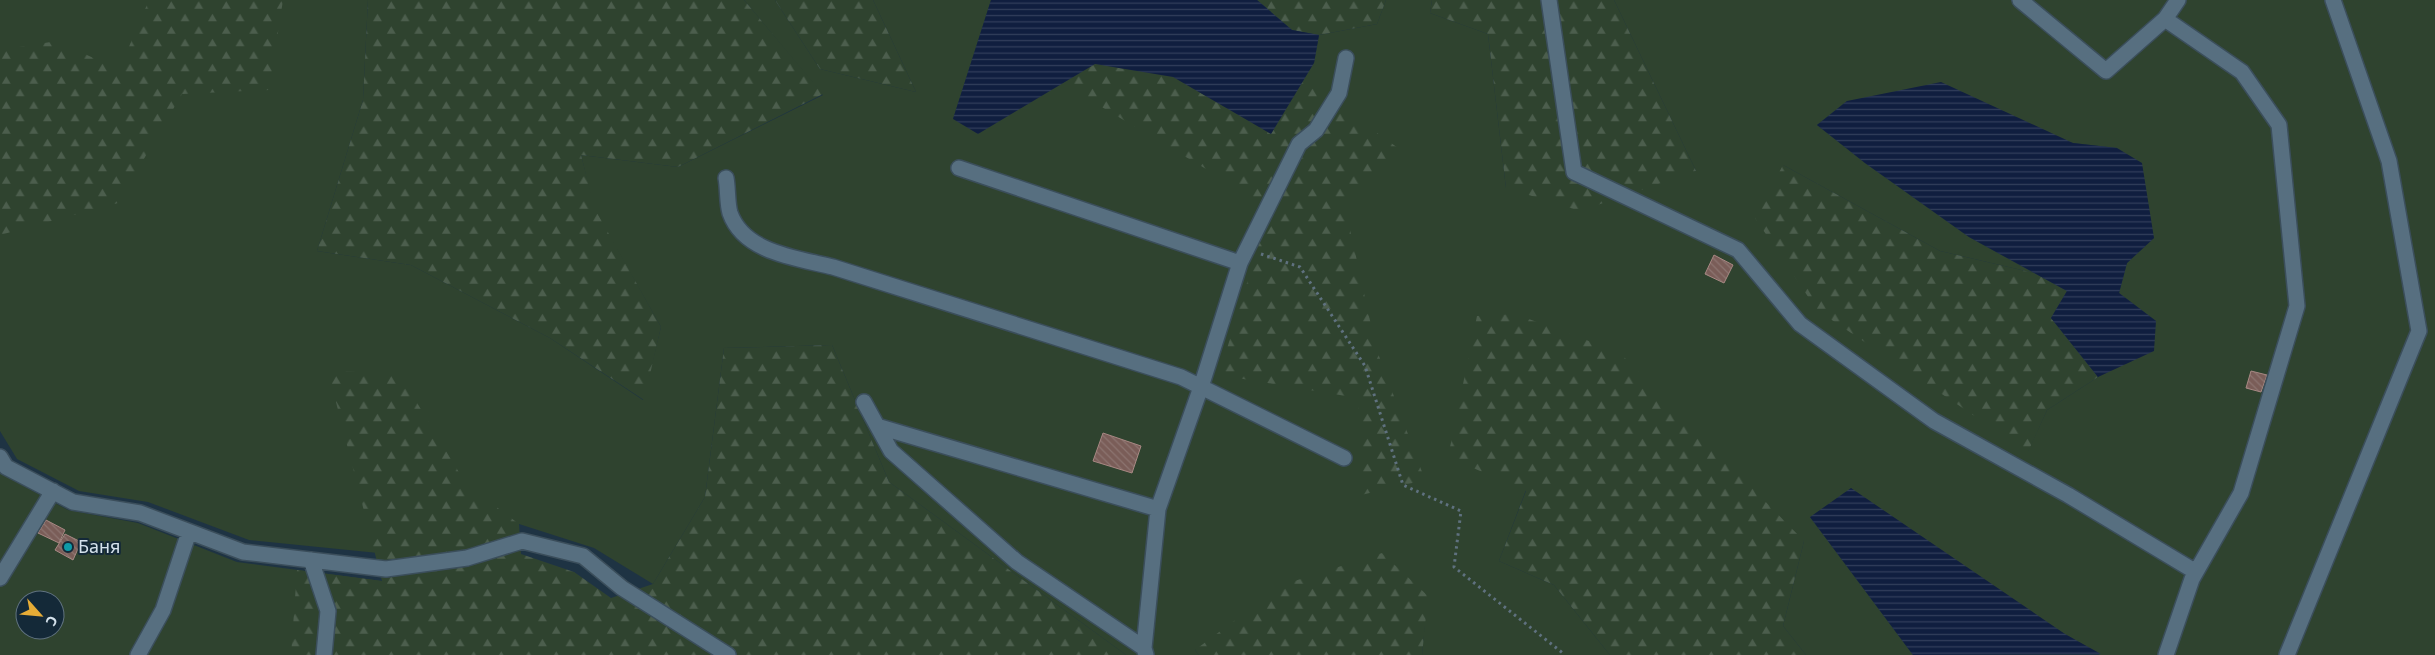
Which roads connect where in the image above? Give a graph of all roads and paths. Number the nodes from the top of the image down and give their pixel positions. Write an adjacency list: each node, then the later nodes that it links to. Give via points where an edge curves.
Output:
1 (1548, 0): 20 (street, via 1574,172 1738,250 1800,324 1934,421 2068,495)
2 (2020, 0): 5 (street, via 2106,71)
3 (2178, 0): 5 (street)
4 (2333, 0): 28 (street, via 2389,161 2419,331)
5 (2165, 19): 20 (street, via 2242,72 2279,125 2297,306 2241,493)
6 (1346, 58): 9 (street, via 1339,93 1316,130 1299,144)
7 (959, 168): 10 (street)
8 (726, 178): 11 (street, via 730,213 747,239 786,256 833,267 1181,376)
9 (1247, 249): 10 (street); 23 (path, via 1300,267 1365,366 1403,485 1461,511 1454,567)
10 (1240, 263): 11 (street)
11 (1201, 387): 14 (street); 17 (street)
12 (864, 402): 13 (street)
13 (880, 427): 17 (street); 22 (street, via 891,451 1017,562)
14 (1344, 458)
15 (2, 464): 16 (street)
16 (52, 491): 18 (street, via 74,502 140,513); 21 (street)
17 (1158, 509): 22 (street)
18 (190, 532): 19 (street, via 243,552); 24 (street, via 163,610)
19 (311, 560): 25 (street, via 328,611); 26 (street, via 386,569 467,558 522,540 583,556 622,588)
20 (2196, 572): 27 (street)
21 (0, 578)
22 (1145, 651)
23 (1564, 654)
24 (138, 655)
25 (324, 655)
26 (728, 655)
27 (2166, 655)
28 (2287, 655)

